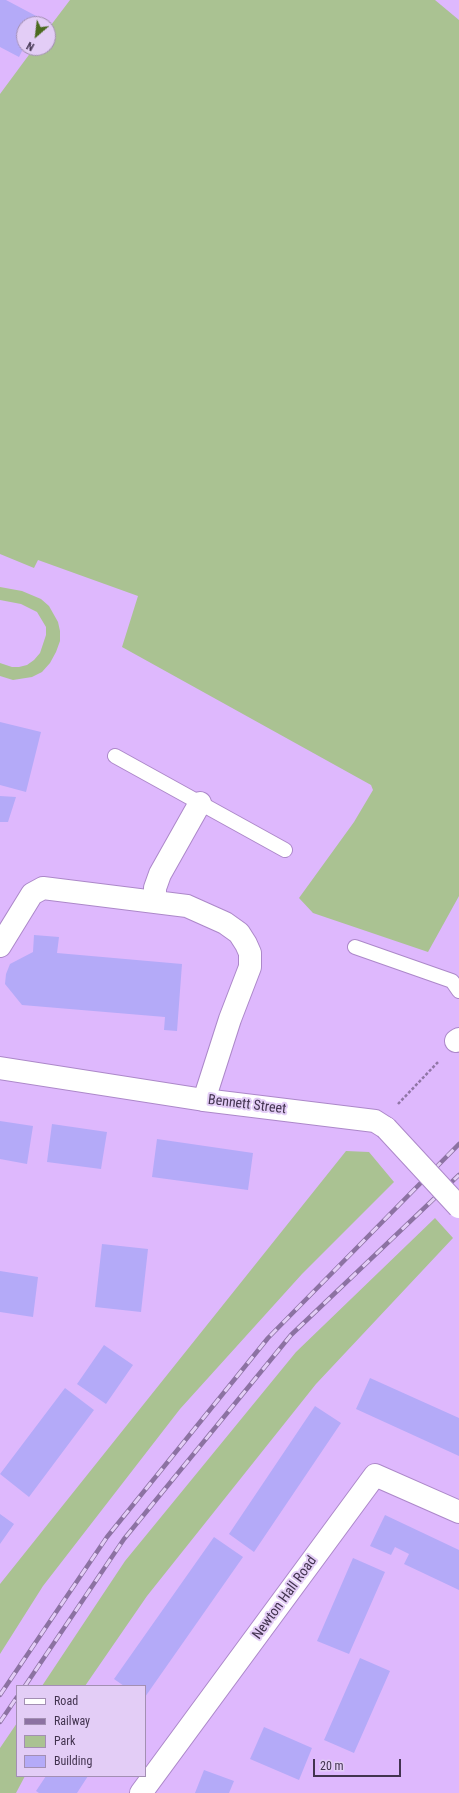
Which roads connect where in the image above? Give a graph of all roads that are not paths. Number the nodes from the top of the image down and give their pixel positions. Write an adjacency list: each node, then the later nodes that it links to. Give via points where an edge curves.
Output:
1 (115, 756): 2 (lane)
2 (200, 803): 3 (lane); 4 (street, via 160,874 155,888)
3 (285, 850)
4 (155, 902): 5 (street, via 44,888 32,894); 9 (street, via 187,906 225,923 239,933 250,953 250,967)
5 (0, 946)
6 (355, 947): 7 (lane, via 452,981)
7 (459, 991)
8 (0, 1068): 9 (street, Bennett Street)
9 (204, 1100): 10 (street, Bennett Street, bridge, via 375,1120)
10 (459, 1207)
11 (459, 1512): 12 (street, Newton Hall Road, via 376,1475)
12 (141, 1793)

